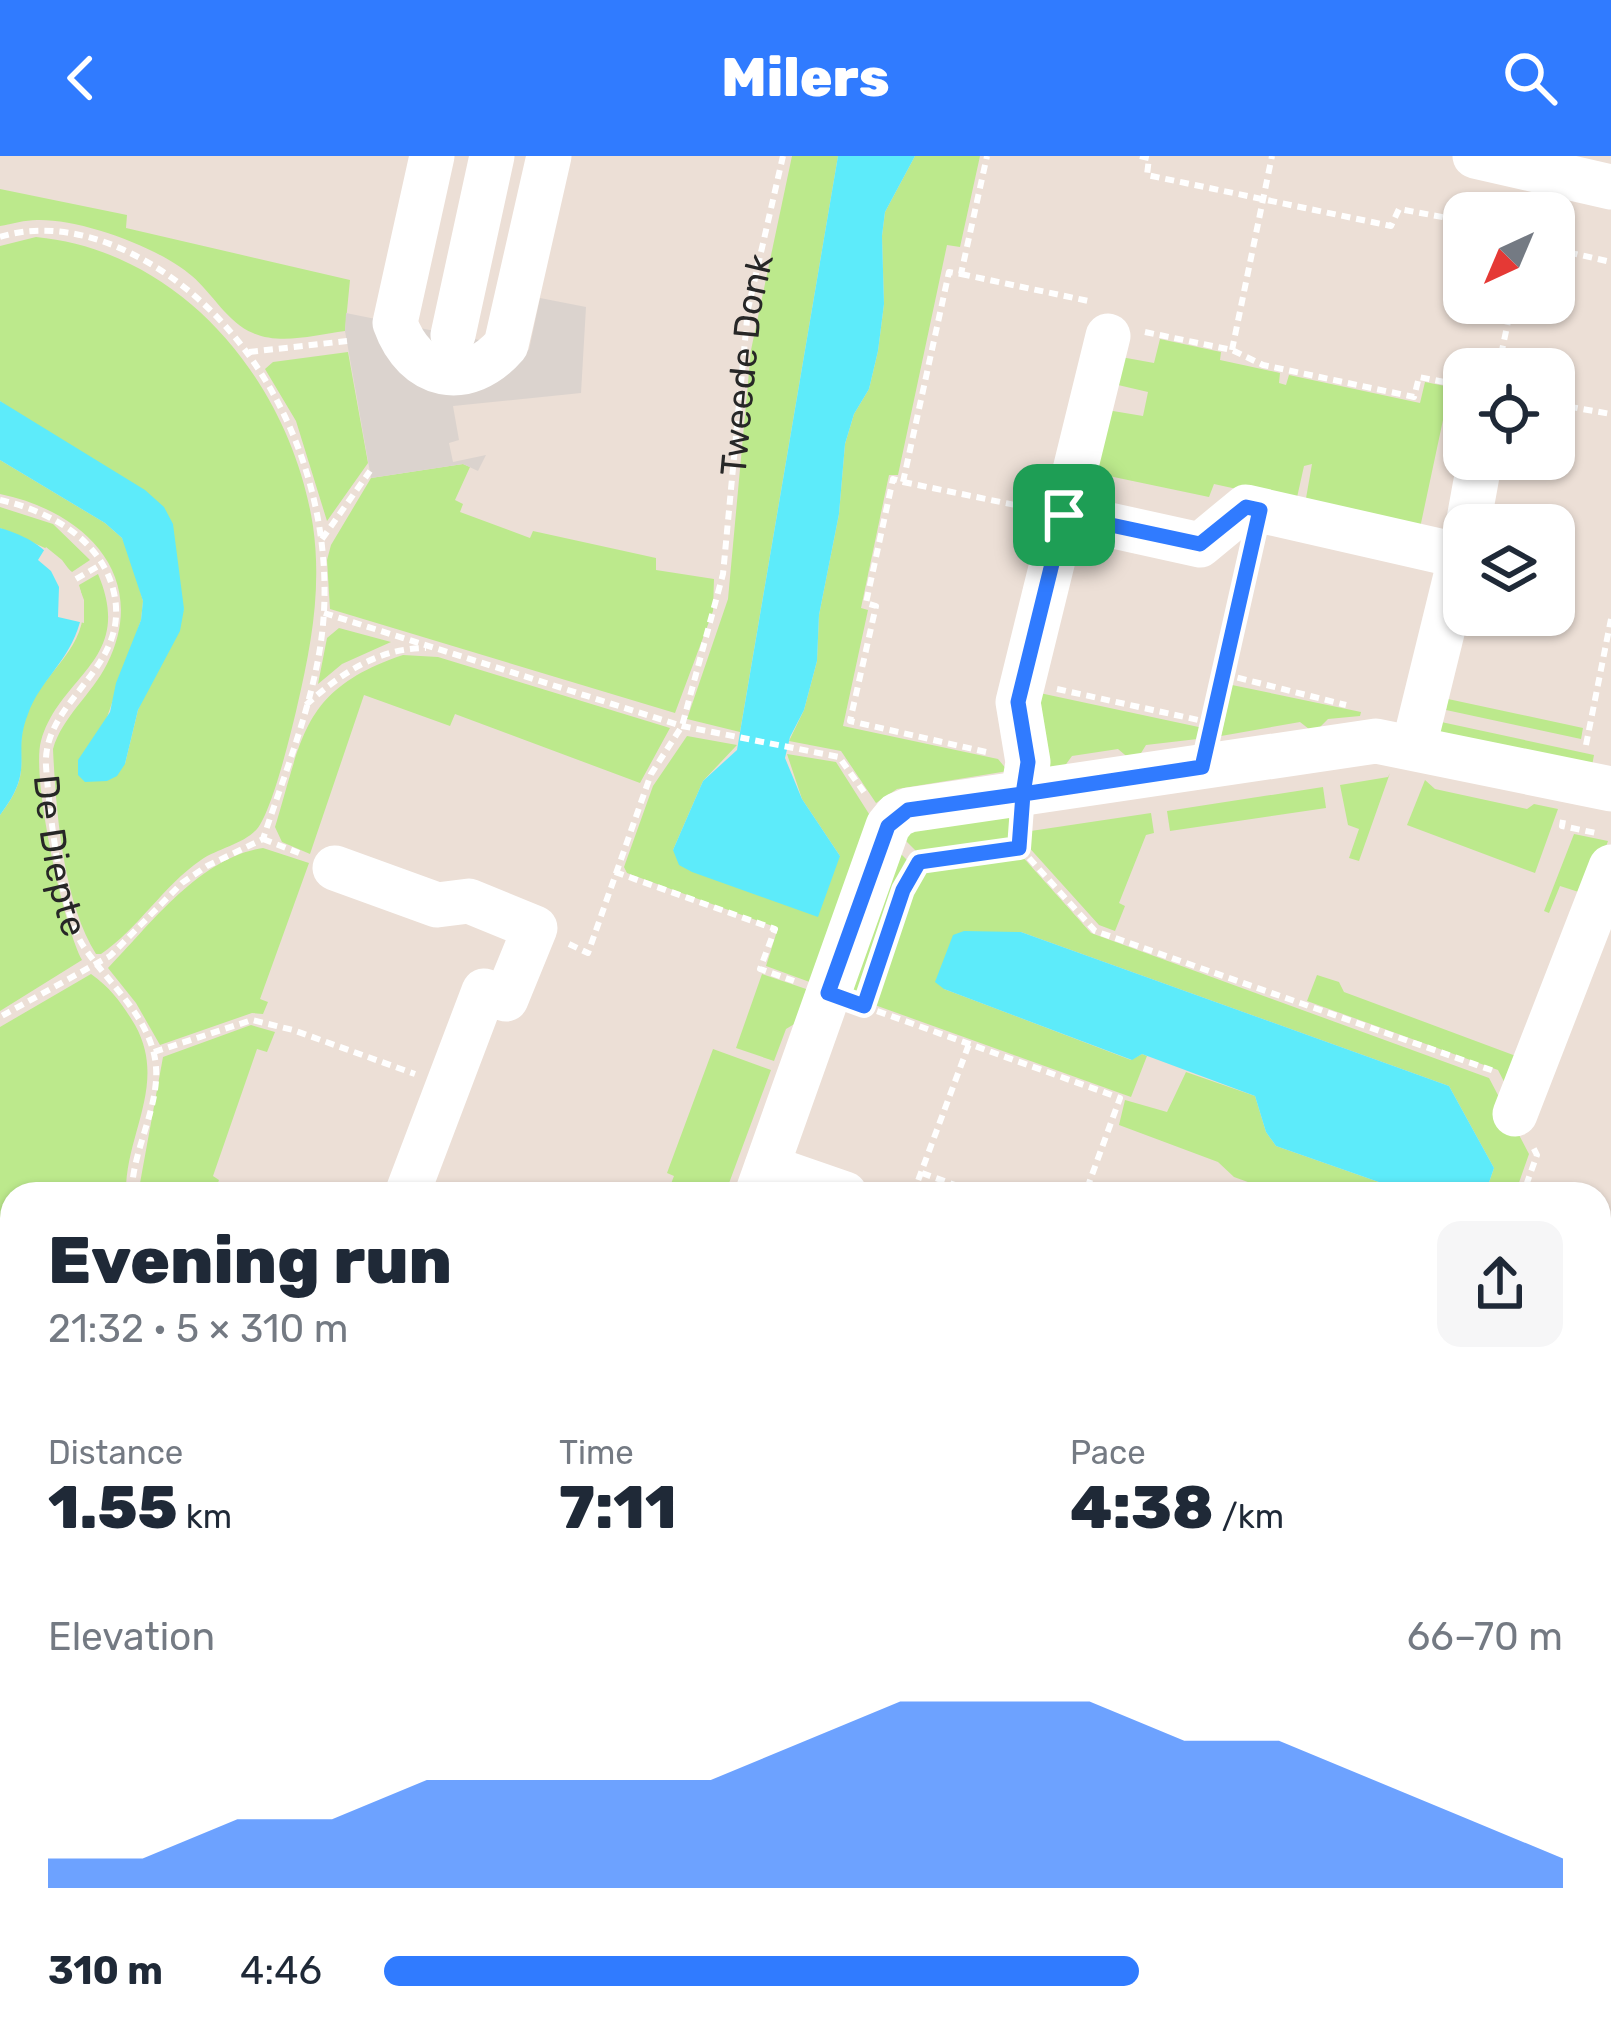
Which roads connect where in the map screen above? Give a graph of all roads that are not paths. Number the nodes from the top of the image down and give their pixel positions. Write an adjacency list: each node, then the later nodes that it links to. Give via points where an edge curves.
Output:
1 (432, 156): 3 (street, via 395,323 416,358 454,373 474,370 506,345)
2 (492, 156): 7 (street)
3 (549, 156)
4 (1475, 156): 5 (street)
5 (1611, 187)
6 (1109, 330): 8 (street)
7 (453, 334)
8 (1064, 515): 9 (street, via 1200,544 1246,507); 12 (street, via 1018,702)
9 (1443, 539)
10 (1443, 628): 11 (street)
11 (1414, 746): 12 (street, via 1376,740 1202,767); 13 (street)
12 (1025, 778): 17 (street, via 908,810 888,826 854,996)
13 (1611, 789)
14 (1611, 867): 16 (street)
15 (335, 868): 18 (street, via 437,904 469,901 535,928 506,999 484,992)
16 (1514, 1114)
17 (762, 1180)
18 (410, 1182)

